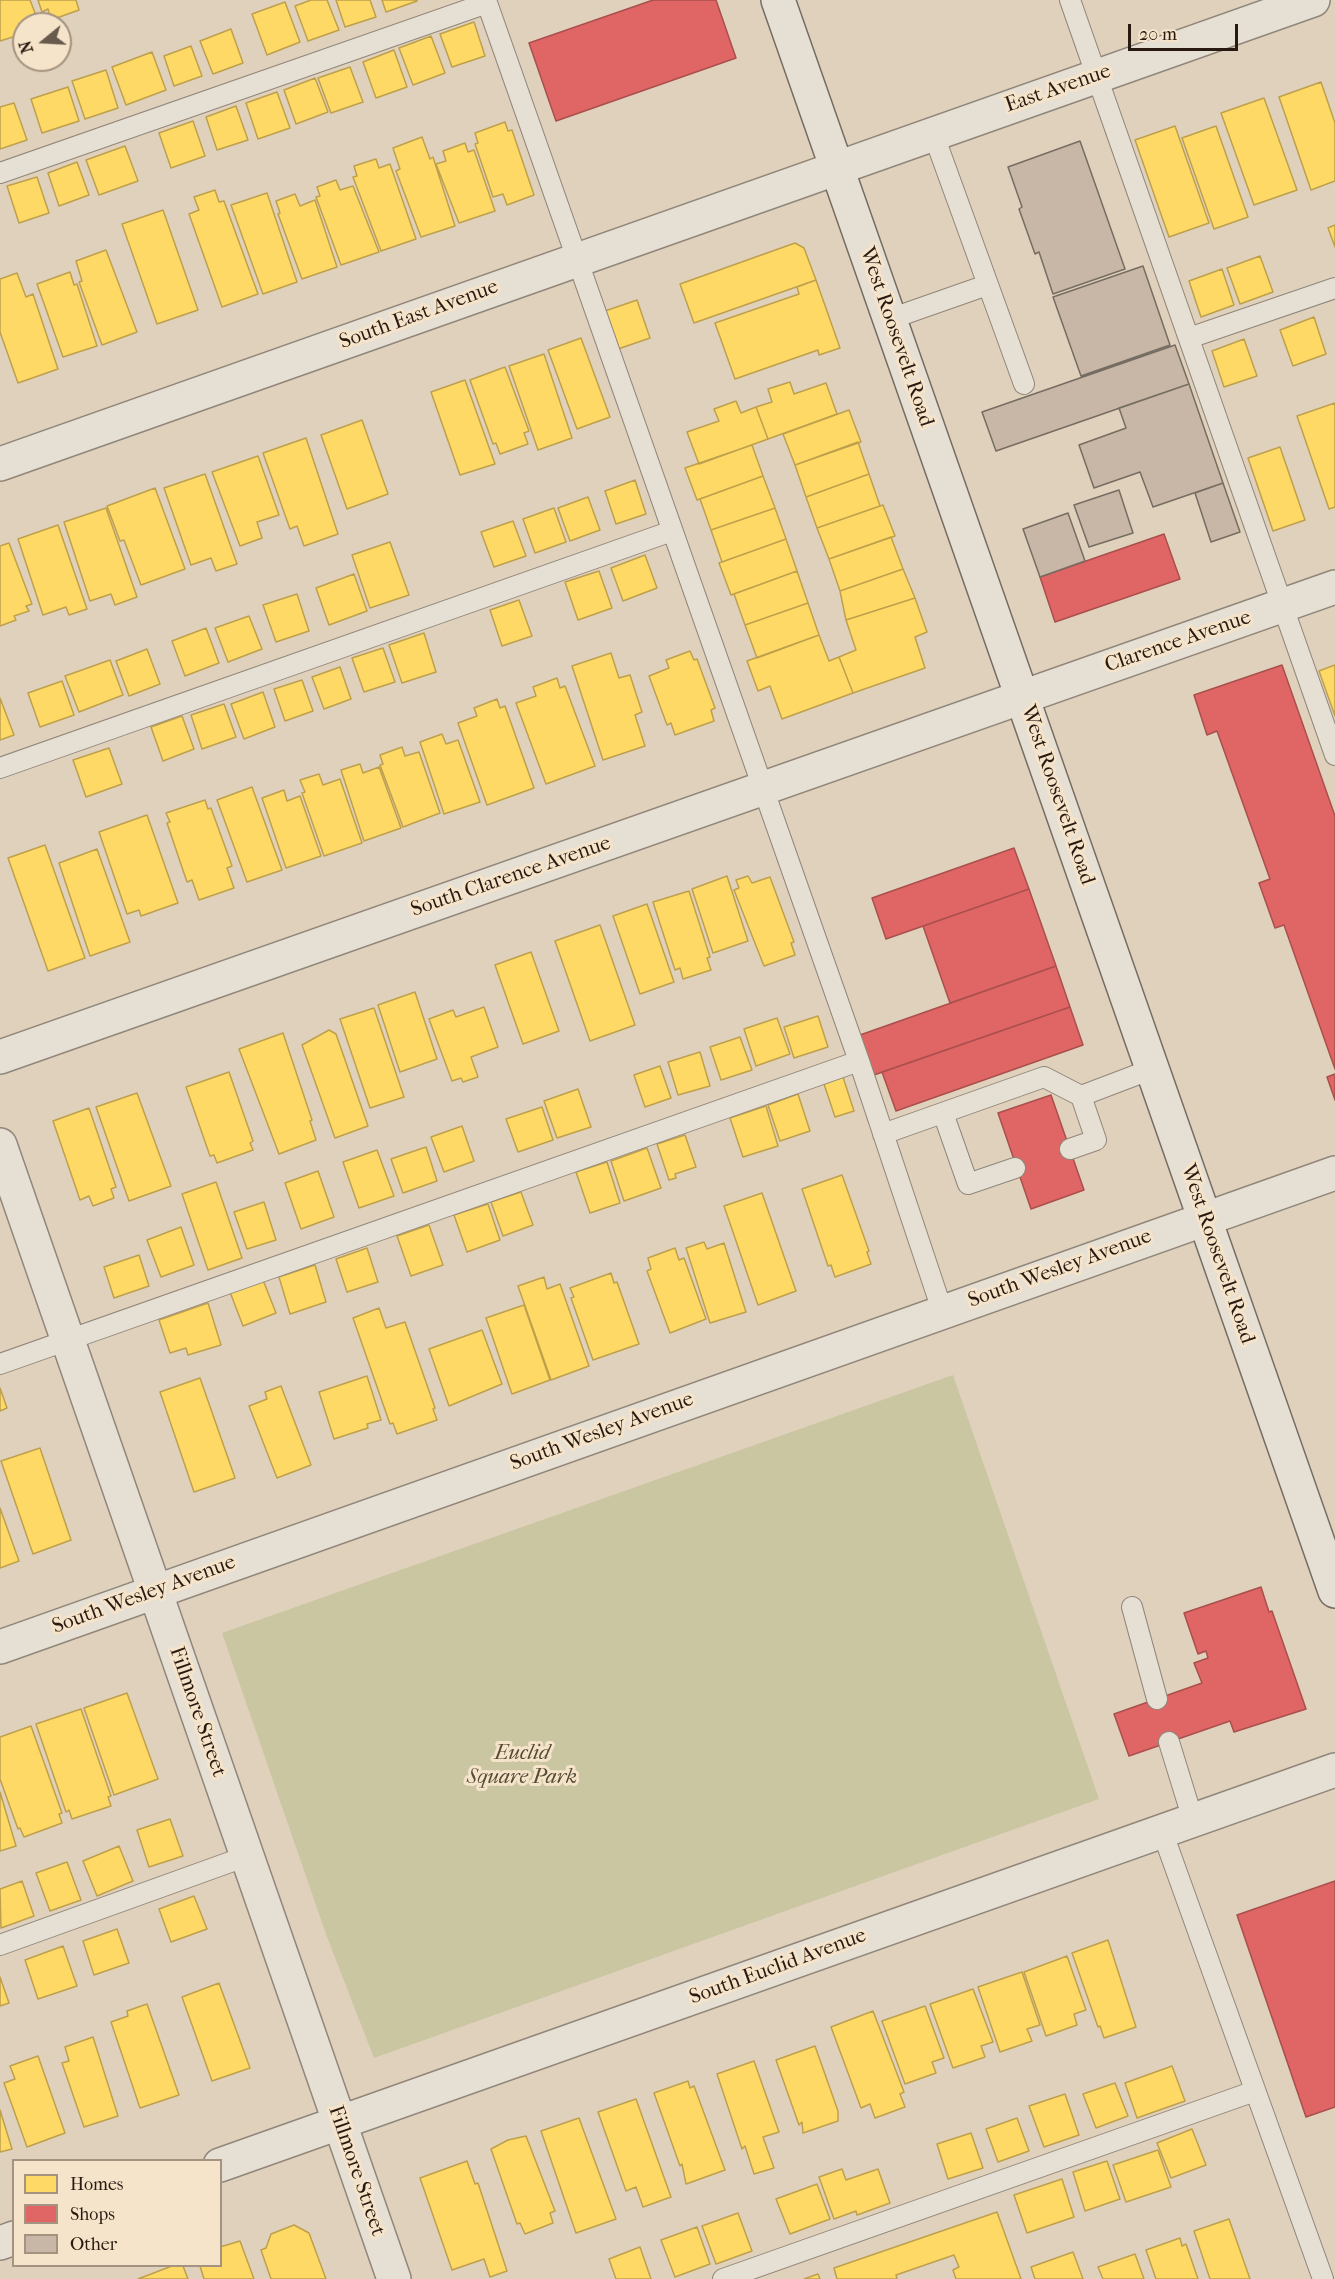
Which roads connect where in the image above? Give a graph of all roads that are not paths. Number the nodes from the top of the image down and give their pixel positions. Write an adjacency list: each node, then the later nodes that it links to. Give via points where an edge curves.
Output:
1 (778, 0): 7 (street, West Roosevelt Road)
2 (1070, 0): 5 (lane)
3 (1313, 0): 5 (street, East Avenue)
4 (487, 2): 8 (lane); 9 (lane)
5 (1097, 75): 6 (street, East Avenue); 13 (lane)
6 (933, 133): 7 (street, East Avenue); 10 (lane)
7 (837, 166): 9 (street, South East Avenue); 12 (street, West Roosevelt Road)
8 (0, 174)
9 (577, 259): 15 (street, South East Avenue); 16 (lane)
10 (987, 285): 12 (lane); 14 (lane)
11 (1335, 288): 13 (lane)
12 (890, 319): 19 (street, West Roosevelt Road)
13 (1189, 338): 18 (lane)
14 (1024, 384)
15 (0, 464)
16 (672, 531): 21 (lane); 22 (lane)
17 (1335, 587): 18 (street, Clarence Avenue)
18 (1283, 605): 19 (street, Clarence Avenue); 20 (lane)
19 (1022, 696): 22 (street, South Clarence Avenue); 25 (street, West Roosevelt Road)
20 (1335, 755)
21 (0, 768)
22 (763, 788): 23 (street, South Clarence Avenue); 24 (lane)
23 (0, 1057)
24 (859, 1061): 28 (lane); 35 (lane)
25 (1152, 1069): 26 (lane); 33 (street, West Roosevelt Road)
26 (1081, 1096): 27 (lane, via 1044,1077); 30 (lane, via 1096,1140)
27 (943, 1113): 28 (lane); 31 (lane, via 968,1185)
28 (883, 1134): 34 (lane)
29 (0, 1144): 35 (street, Fillmore Street)
30 (1070, 1149)
31 (1015, 1168)
32 (1335, 1173): 33 (street, South Wesley Avenue)
33 (1204, 1217): 34 (street, South Wesley Avenue); 37 (street, West Roosevelt Road)
34 (942, 1310): 38 (street, South Wesley Avenue)
35 (68, 1340): 36 (lane); 38 (street, Fillmore Street)
36 (0, 1364)
37 (1335, 1591)
38 (156, 1592): 40 (street, South Wesley Avenue); 46 (street, Fillmore Street)
39 (1132, 1607): 41 (lane)
40 (0, 1647)
41 (1156, 1699)
42 (1169, 1742): 44 (lane)
43 (1335, 1770): 44 (street, South Euclid Avenue)
44 (1193, 1820): 45 (street, South Euclid Avenue)
45 (1162, 1831): 48 (lane); 49 (street, South Euclid Avenue)
46 (247, 1856): 47 (lane); 49 (street, Fillmore Street)
47 (0, 1945)
48 (1255, 2091): 52 (lane); 53 (lane)
49 (340, 2122): 50 (street, South Euclid Avenue); 51 (street, Fillmore Street)
50 (222, 2164)
51 (394, 2279)
52 (723, 2279)
53 (1323, 2279)

